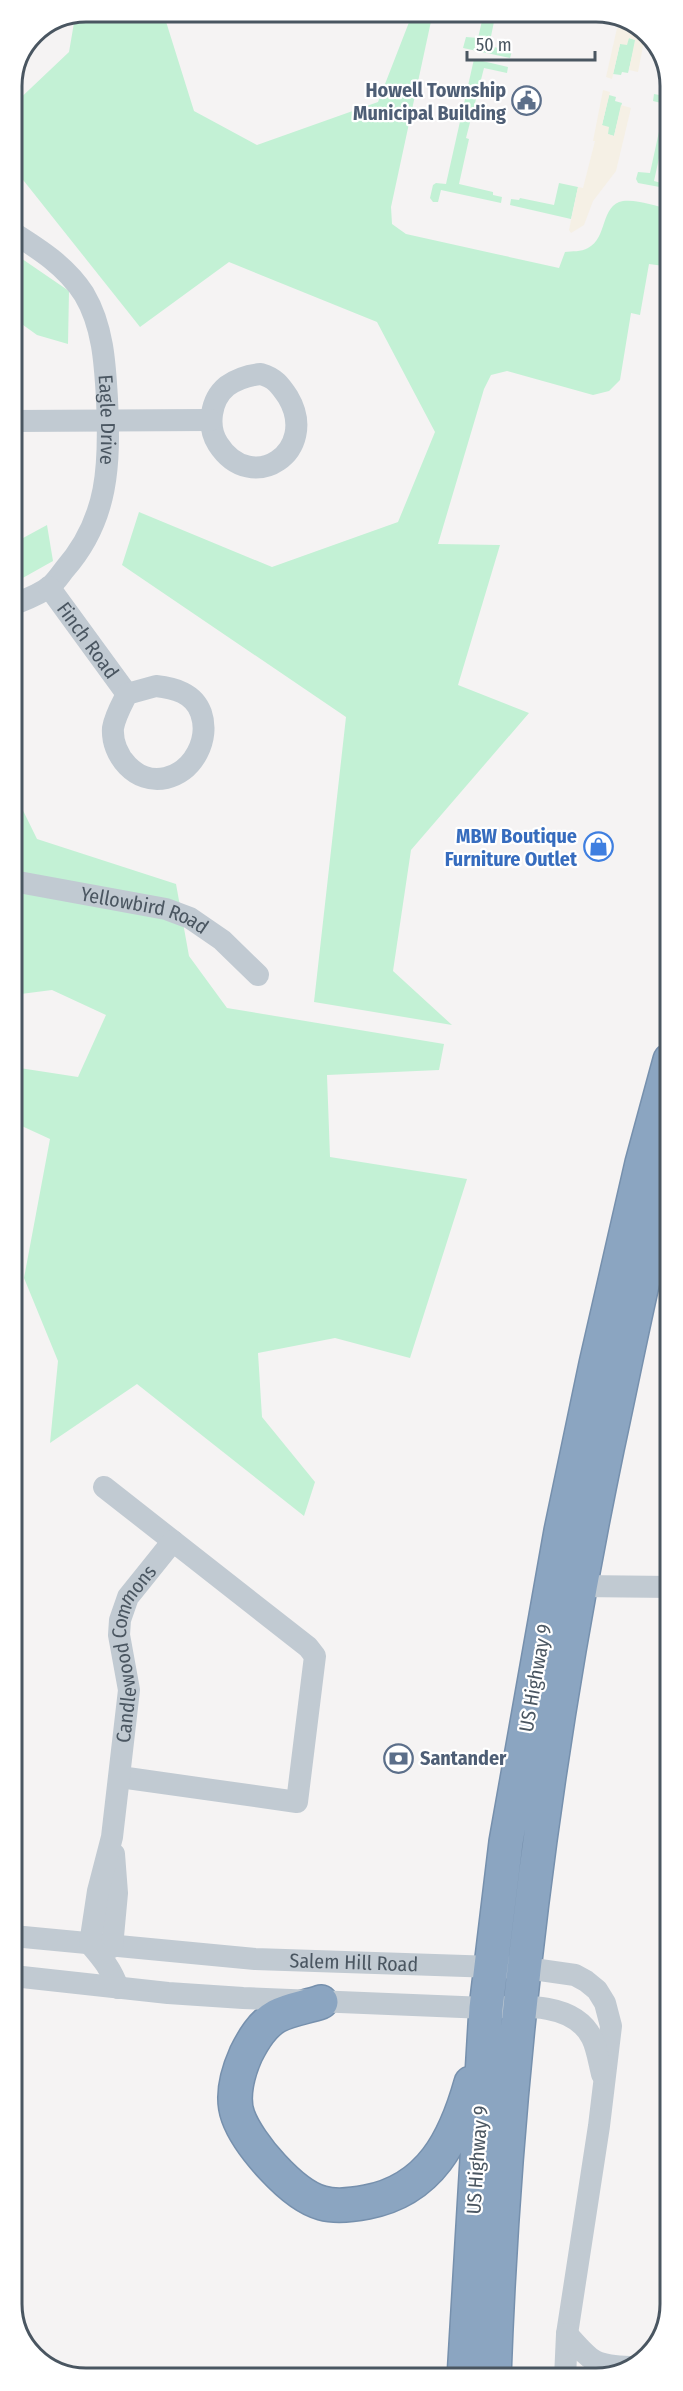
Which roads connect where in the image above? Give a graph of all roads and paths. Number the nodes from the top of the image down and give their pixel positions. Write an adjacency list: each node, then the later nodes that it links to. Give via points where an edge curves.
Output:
1 (22, 238): 4 (street, Eagle Drive, via 60,266 92,308 105,360)
2 (210, 420): 4 (street)
3 (22, 421): 4 (street)
4 (108, 421): 5 (street, Eagle Drive, via 101,506 83,546)
5 (49, 587): 6 (street, Eagle Drive); 7 (street, Finch Road)
6 (22, 600)
7 (127, 694): 7 (street, Finch Road, via 114,728 114,742 126,765 136,773 165,778 192,763 204,731 199,708 191,699 179,690 156,686)
8 (22, 883): 9 (street, Yellowbird Road, via 166,909 190,918 222,939)
9 (258, 975)
10 (660, 1097): 20 (highway, US Highway 9, via 561,1531 506,1842)
11 (659, 1265): 14 (highway, US Highway 9, via 594,1510)
12 (104, 1487): 13 (street, Candlewood Commons)
13 (173, 1541): 16 (street, Candlewood Commons, via 128,1597 121,1614 119,1635 129,1690); 16 (street, Candlewood Commons, via 315,1656 297,1802)
14 (580, 1586): 15 (street); 19 (highway, US Highway 9, via 541,1836)
15 (660, 1587)
16 (120, 1777): 18 (street, Candlewood Commons, via 112,1837 98,1891)
17 (22, 1937): 18 (street, Salem Hill Road)
18 (101, 1946): 20 (street, Salem Hill Road, via 255,1959); 22 (street)
19 (526, 1968): 20 (street, Salem Hill Road); 24 (highway, US Highway 9); 26 (street, Salem Hill Road, via 575,1975 597,1990 611,2026)
20 (490, 1969): 25 (highway, US Highway 9)
21 (22, 1977): 22 (street, Salem Hill Road)
22 (118, 1988): 23 (street, Salem Hill Road)
23 (321, 2002): 25 (street, Salem Hill Road); 25 (highway, via 277,2016 253,2039 240,2067 236,2095 238,2116 252,2141 296,2189 320,2203 352,2205 377,2200 412,2184 433,2166 461,2115)
24 (522, 2006): 25 (street, Salem Hill Road); 26 (street, Salem Hill Road, via 565,2013 578,2020 592,2038); 30 (highway, US Highway 9, via 501,2220)
25 (486, 2018): 29 (highway, US Highway 9)
26 (604, 2081): 27 (street, Salem Hill Road)
27 (567, 2334): 28 (street, via 589,2358); 31 (street, Salem Hill Road)
28 (615, 2366)
29 (465, 2368)
30 (494, 2368)
31 (565, 2368)

